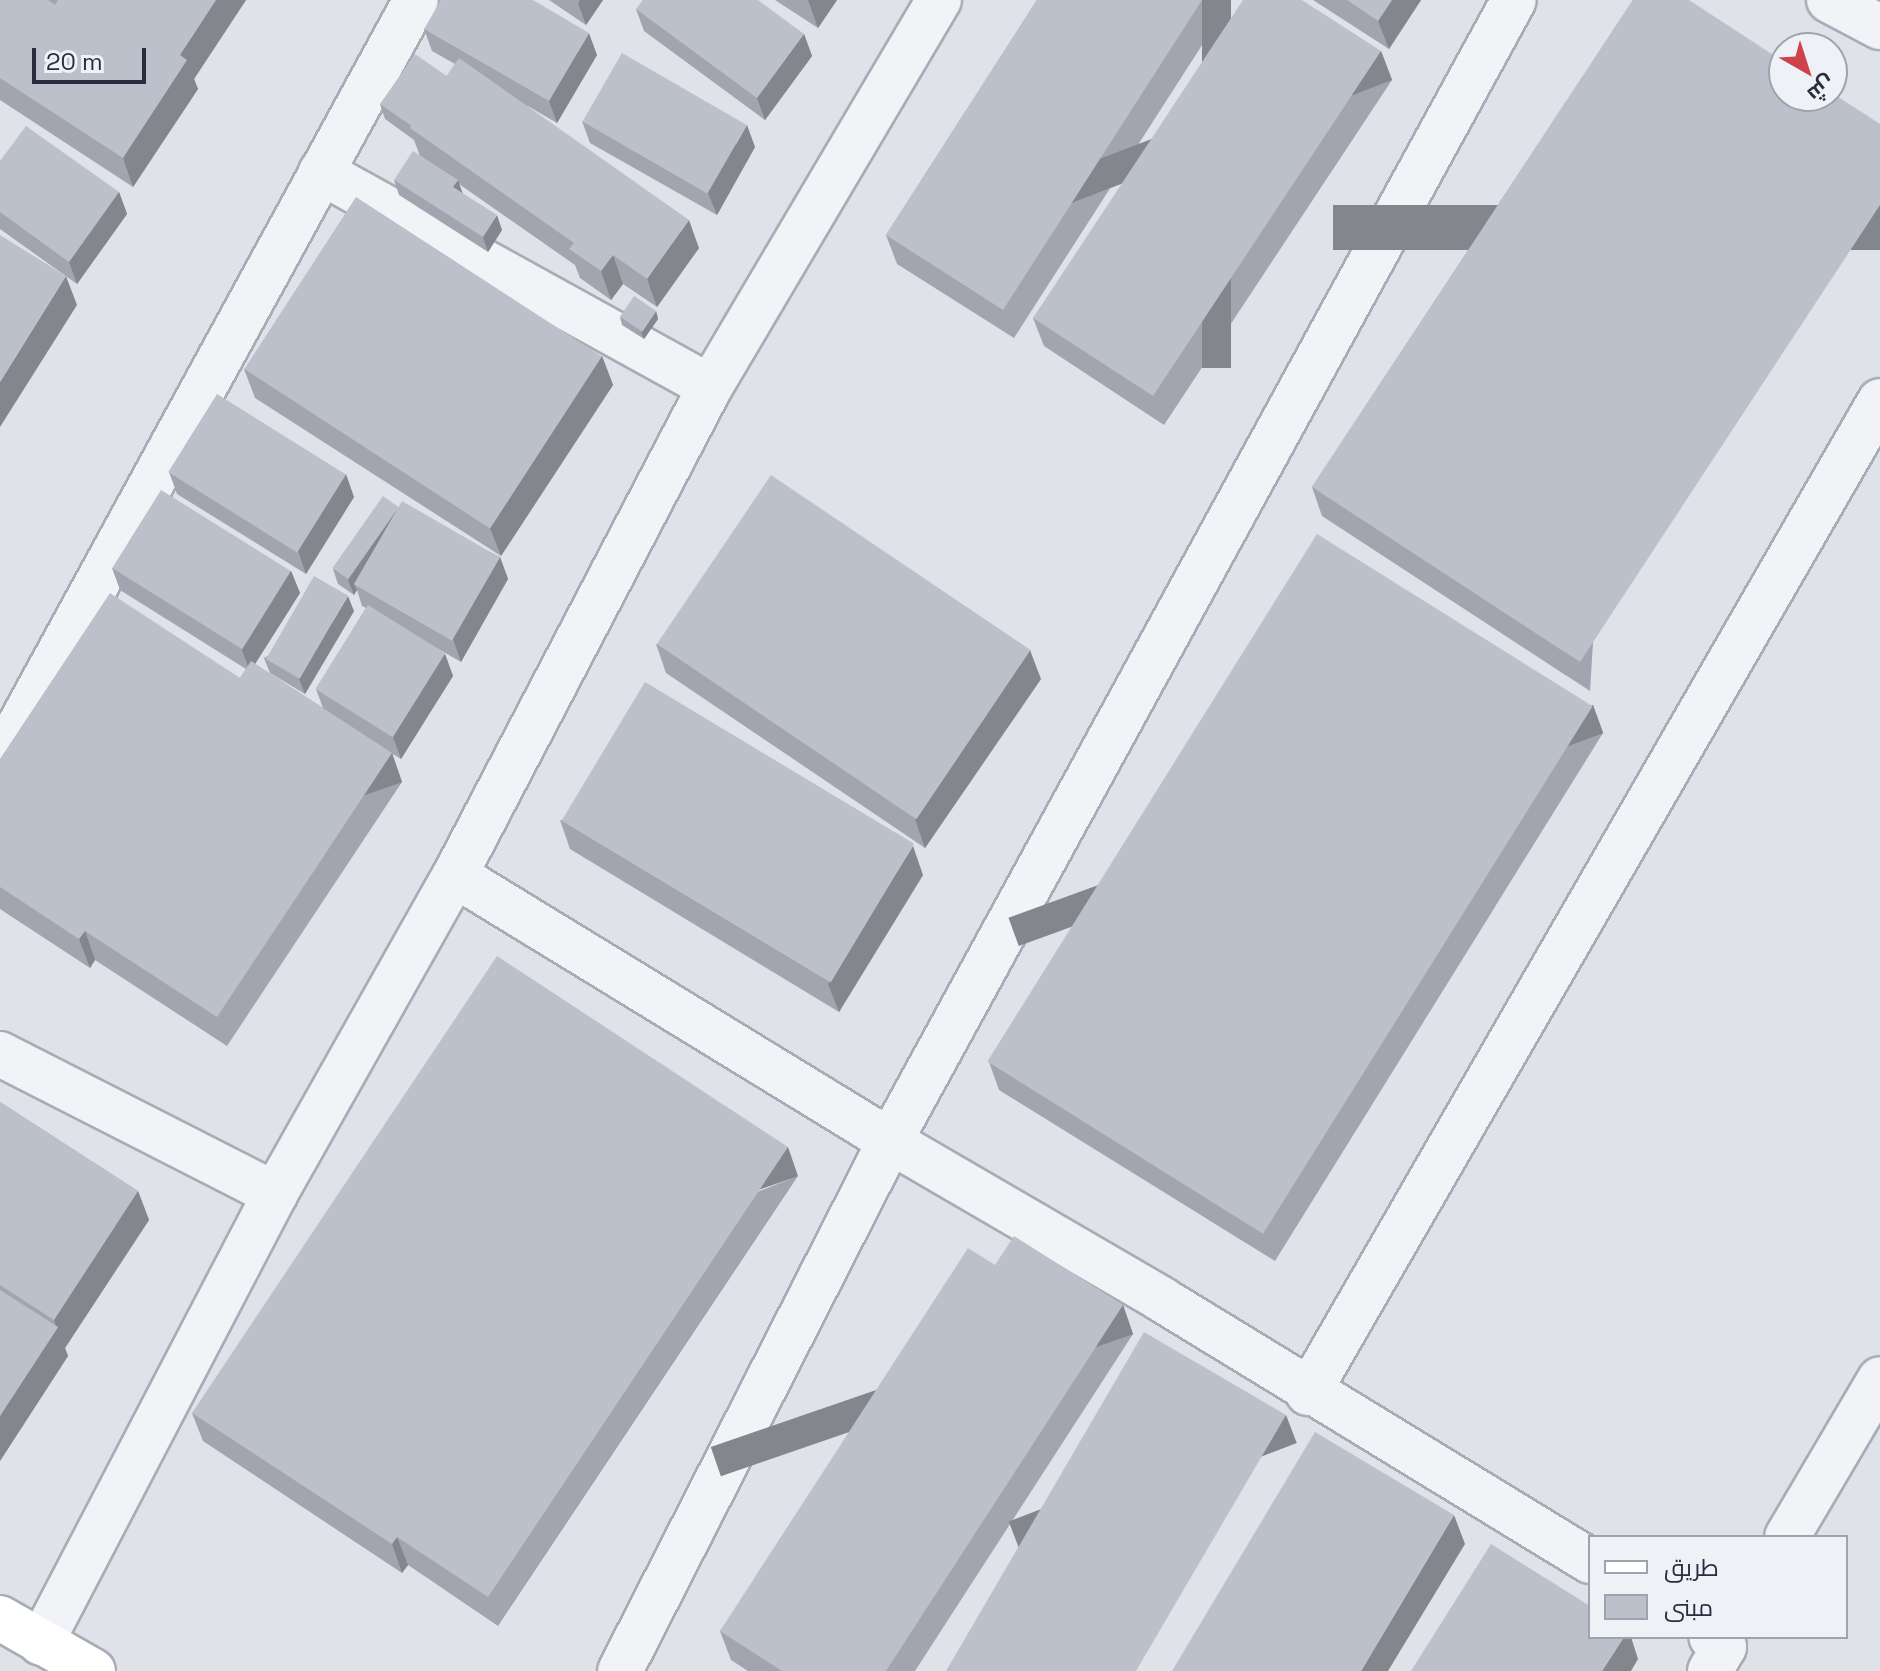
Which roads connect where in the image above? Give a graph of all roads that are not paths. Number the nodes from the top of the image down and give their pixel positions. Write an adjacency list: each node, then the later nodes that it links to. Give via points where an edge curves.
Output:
1 (416, 0): 6 (street)
2 (939, 0): 7 (street)
3 (1514, 0): 12 (street)
4 (1829, 0): 5 (street)
5 (1880, 27)
6 (321, 172): 7 (street); 9 (street)
7 (710, 387): 10 (street)
8 (1880, 401): 15 (street)
9 (0, 761)
10 (455, 875): 12 (street); 13 (street)
11 (0, 1054): 13 (street)
12 (890, 1141): 15 (street, via 1161,1299); 21 (street)
13 (275, 1194): 19 (street)
14 (1880, 1379): 16 (street)
15 (1308, 1393): 17 (street)
16 (1788, 1535)
17 (1588, 1560)
18 (0, 1618): 19 (main road)
19 (41, 1643): 20 (main road)
20 (93, 1671)
21 (620, 1671)

